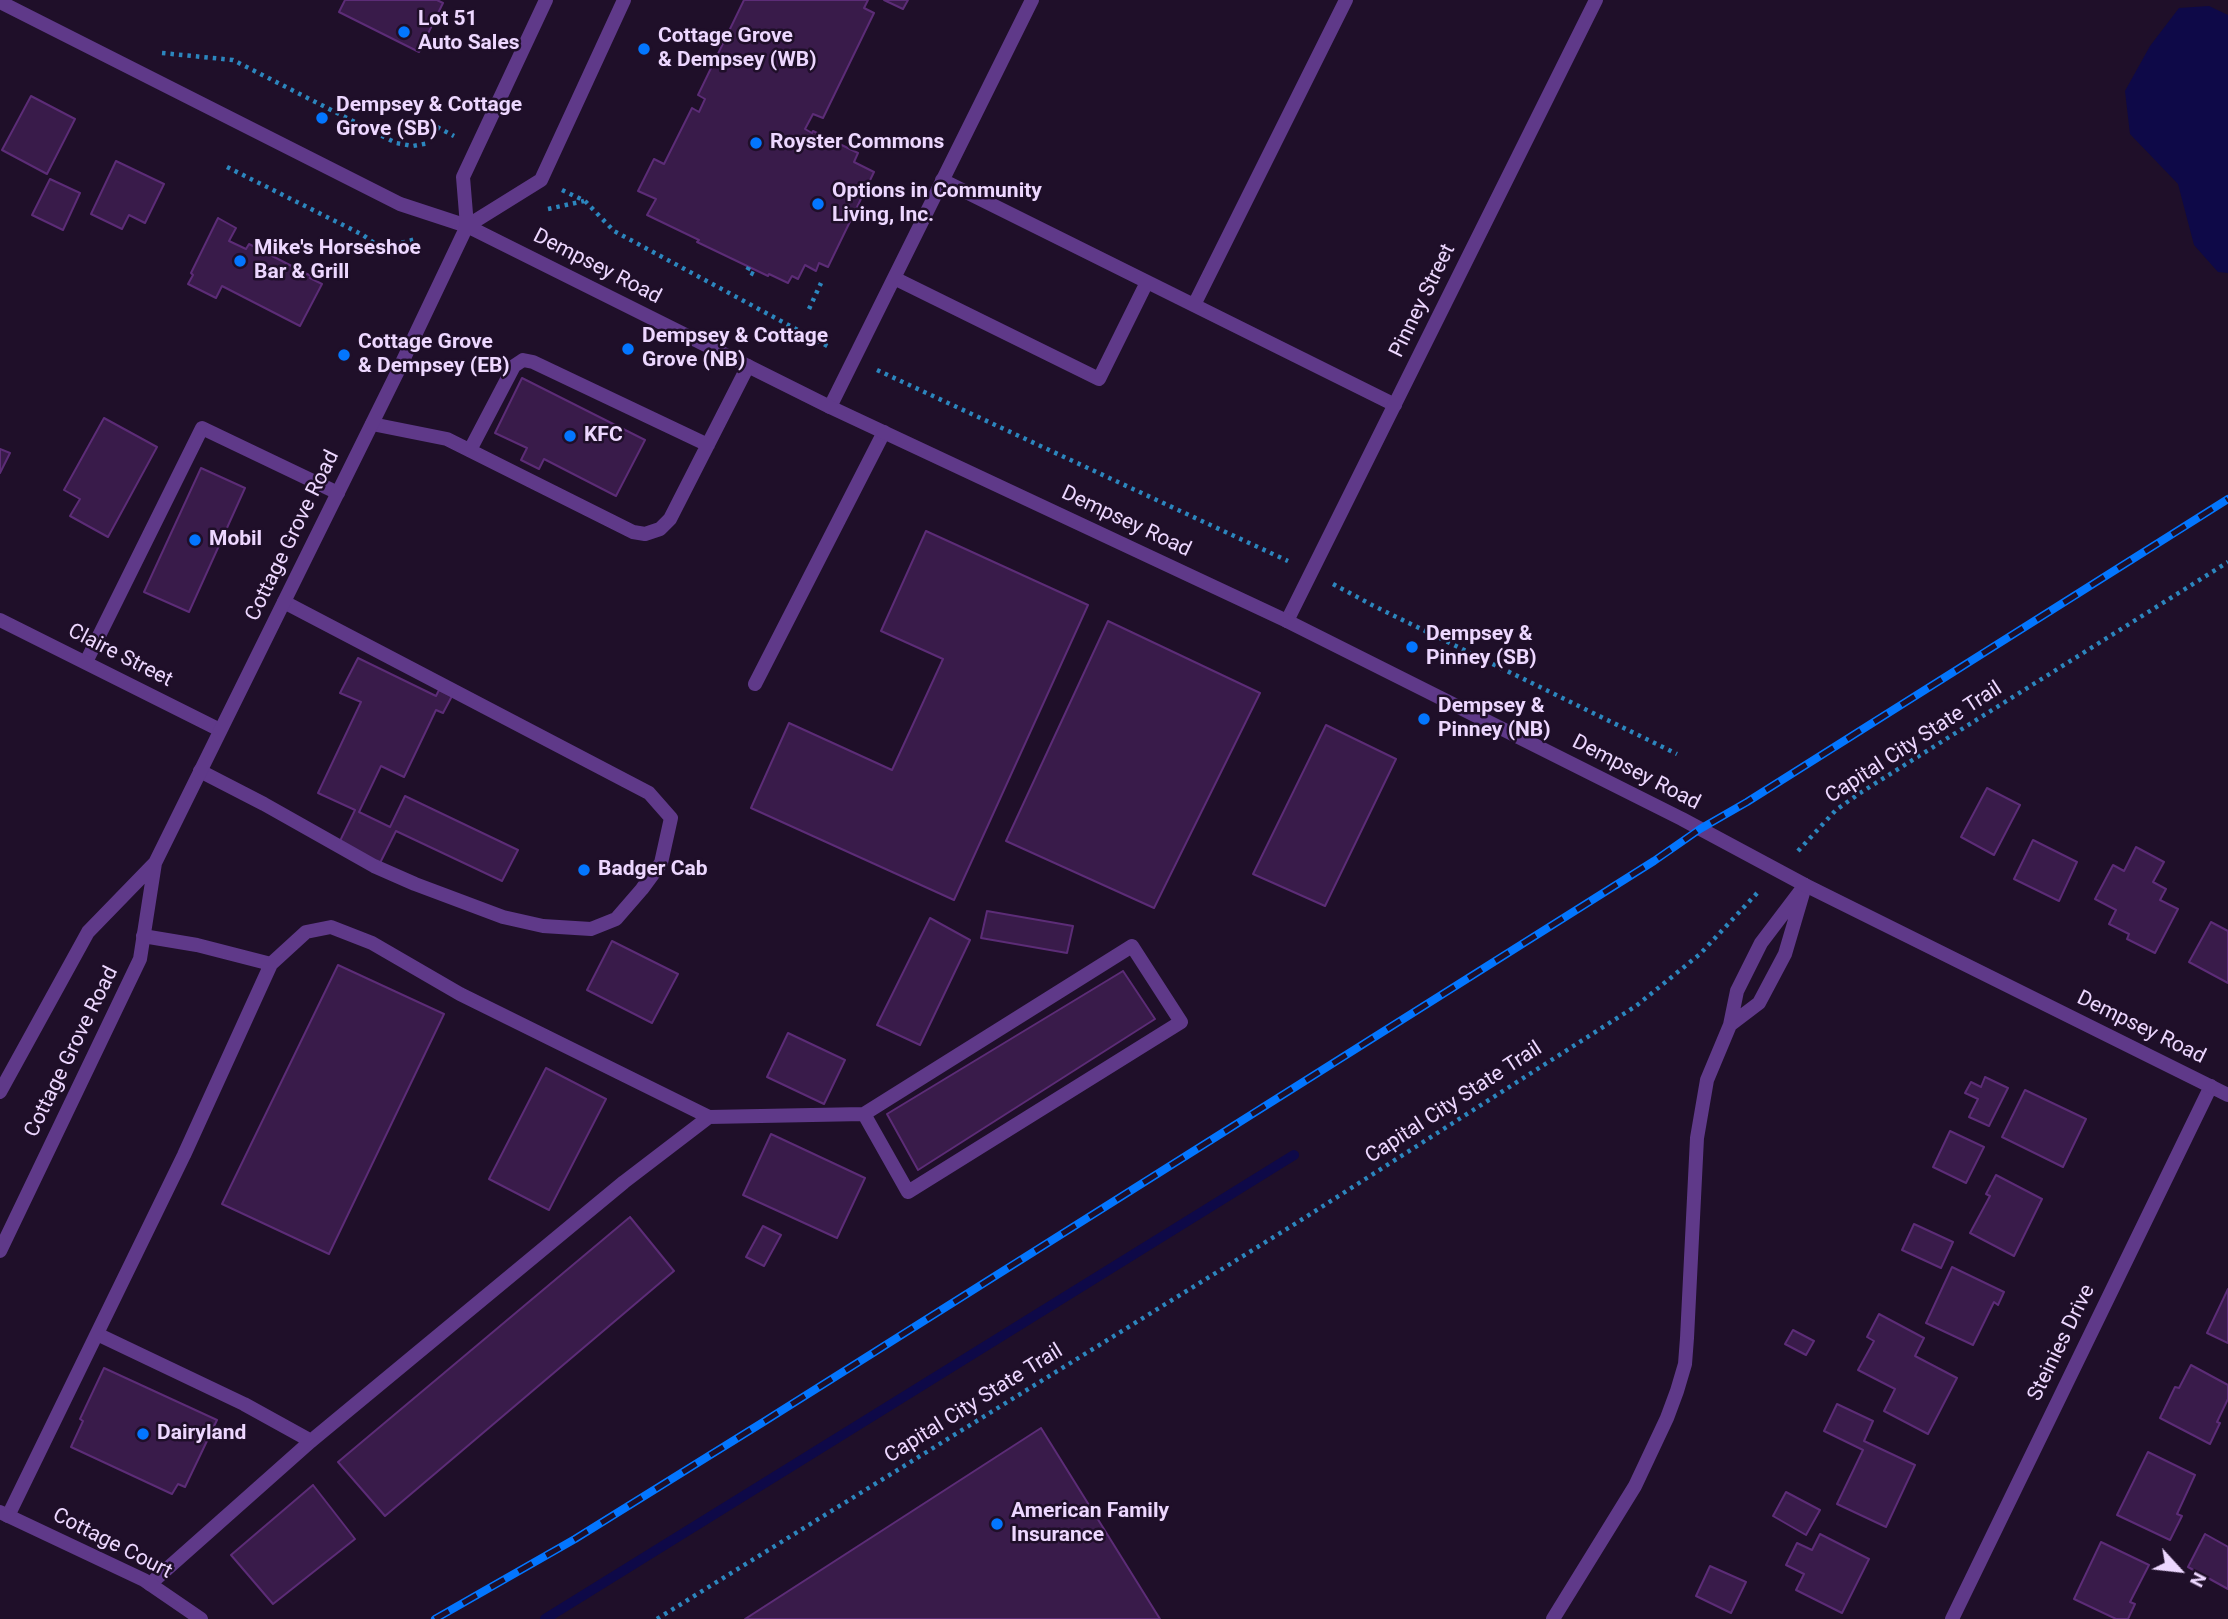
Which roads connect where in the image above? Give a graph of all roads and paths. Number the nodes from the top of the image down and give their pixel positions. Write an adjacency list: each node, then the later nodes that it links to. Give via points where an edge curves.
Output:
1 (546, 0): 12 (street, via 463,177)
2 (624, 0): 12 (street, via 541,180)
3 (1032, 0): 10 (street)
4 (1346, 0): 19 (street)
5 (1596, 0): 23 (street, Pinney Street)
6 (0, 2): 12 (street, Dempsey Road, via 400,204)
7 (157, 52): 8 (path, via 233,60 396,143)
8 (429, 143)
9 (227, 167): 13 (path)
10 (942, 180): 16 (street); 17 (street)
11 (584, 201): 21 (path, via 614,231)
12 (467, 226): 22 (street, Dempsey Road); 25 (street, Cottage Grove Road)
13 (382, 248)
14 (749, 267): 15 (path, via 747,271)
15 (757, 276)
16 (894, 278): 17 (street, via 1099,379); 21 (street)
17 (1147, 282): 19 (street)
18 (821, 283): 20 (path)
19 (1194, 305): 23 (street)
20 (809, 309)
21 (853, 359): 24 (street); 30 (path)
22 (748, 366): 24 (street, Dempsey Road); 27 (street)
23 (1395, 405): 35 (street, Pinney Street)
24 (830, 407): 26 (street, Dempsey Road)
25 (372, 424): 28 (street, via 447,439); 29 (street, Cottage Grove Road)
26 (884, 432): 35 (street, Dempsey Road); 37 (street)
27 (708, 445): 28 (street, via 670,519 645,534); 28 (street, via 523,360 514,366)
28 (470, 450)
29 (338, 493): 32 (street, Cottage Grove Road); 36 (street, via 202,428)
30 (1258, 547)
31 (2228, 562): 42 (path, Capital City State Trail, via 1836,810)
32 (284, 602): 38 (street, Cottage Grove Road); 40 (street, via 649,793 671,818 661,863 616,919 591,929 544,926 503,917 405,880)
33 (1372, 605): 39 (path)
34 (0, 620): 36 (street, Claire Street)
35 (1287, 621): 42 (street, Dempsey Road)
36 (86, 662): 38 (street, Claire Street)
37 (755, 684)
38 (220, 730): 40 (street, Cottage Grove Road)
39 (1677, 754)
40 (200, 771): 41 (street, Cottage Grove Road)
41 (155, 863): 44 (street, Cottage Grove Road); 48 (street, Cottage Grove Road, via 88,932)
42 (1779, 871): 43 (street, Dempsey Road); 58 (path, Capital City State Trail, via 1700,954 1636,1006 1298,1222)
43 (1805, 885): 46 (street, via 1761,943 1737,991); 46 (street, via 1776,972 1759,1003); 47 (street, Dempsey Road)
44 (143, 936): 45 (street); 52 (street, Cottage Grove Road, via 140,959)
45 (271, 964): 51 (street, via 306,932 331,927 372,943 460,994); 53 (street)
46 (1730, 1025): 59 (street, via 1707,1080 1697,1138 1685,1364 1677,1391 1634,1486)
47 (2211, 1086): 49 (street, Dempsey Road); 60 (street, Steinies Drive)
48 (0, 1092)
49 (2228, 1095)
50 (864, 1114): 50 (street, via 908,1192 1181,1022 1132,946); 51 (street)
51 (709, 1117): 54 (street)
52 (0, 1251)
53 (97, 1334): 54 (street, via 253,1408); 55 (street)
54 (311, 1441): 56 (street)
55 (4, 1514): 56 (street, Cottage Court)
56 (150, 1584): 57 (street, Cottage Court)
57 (201, 1619)
58 (657, 1619)
59 (1553, 1619)
60 (1952, 1619)

